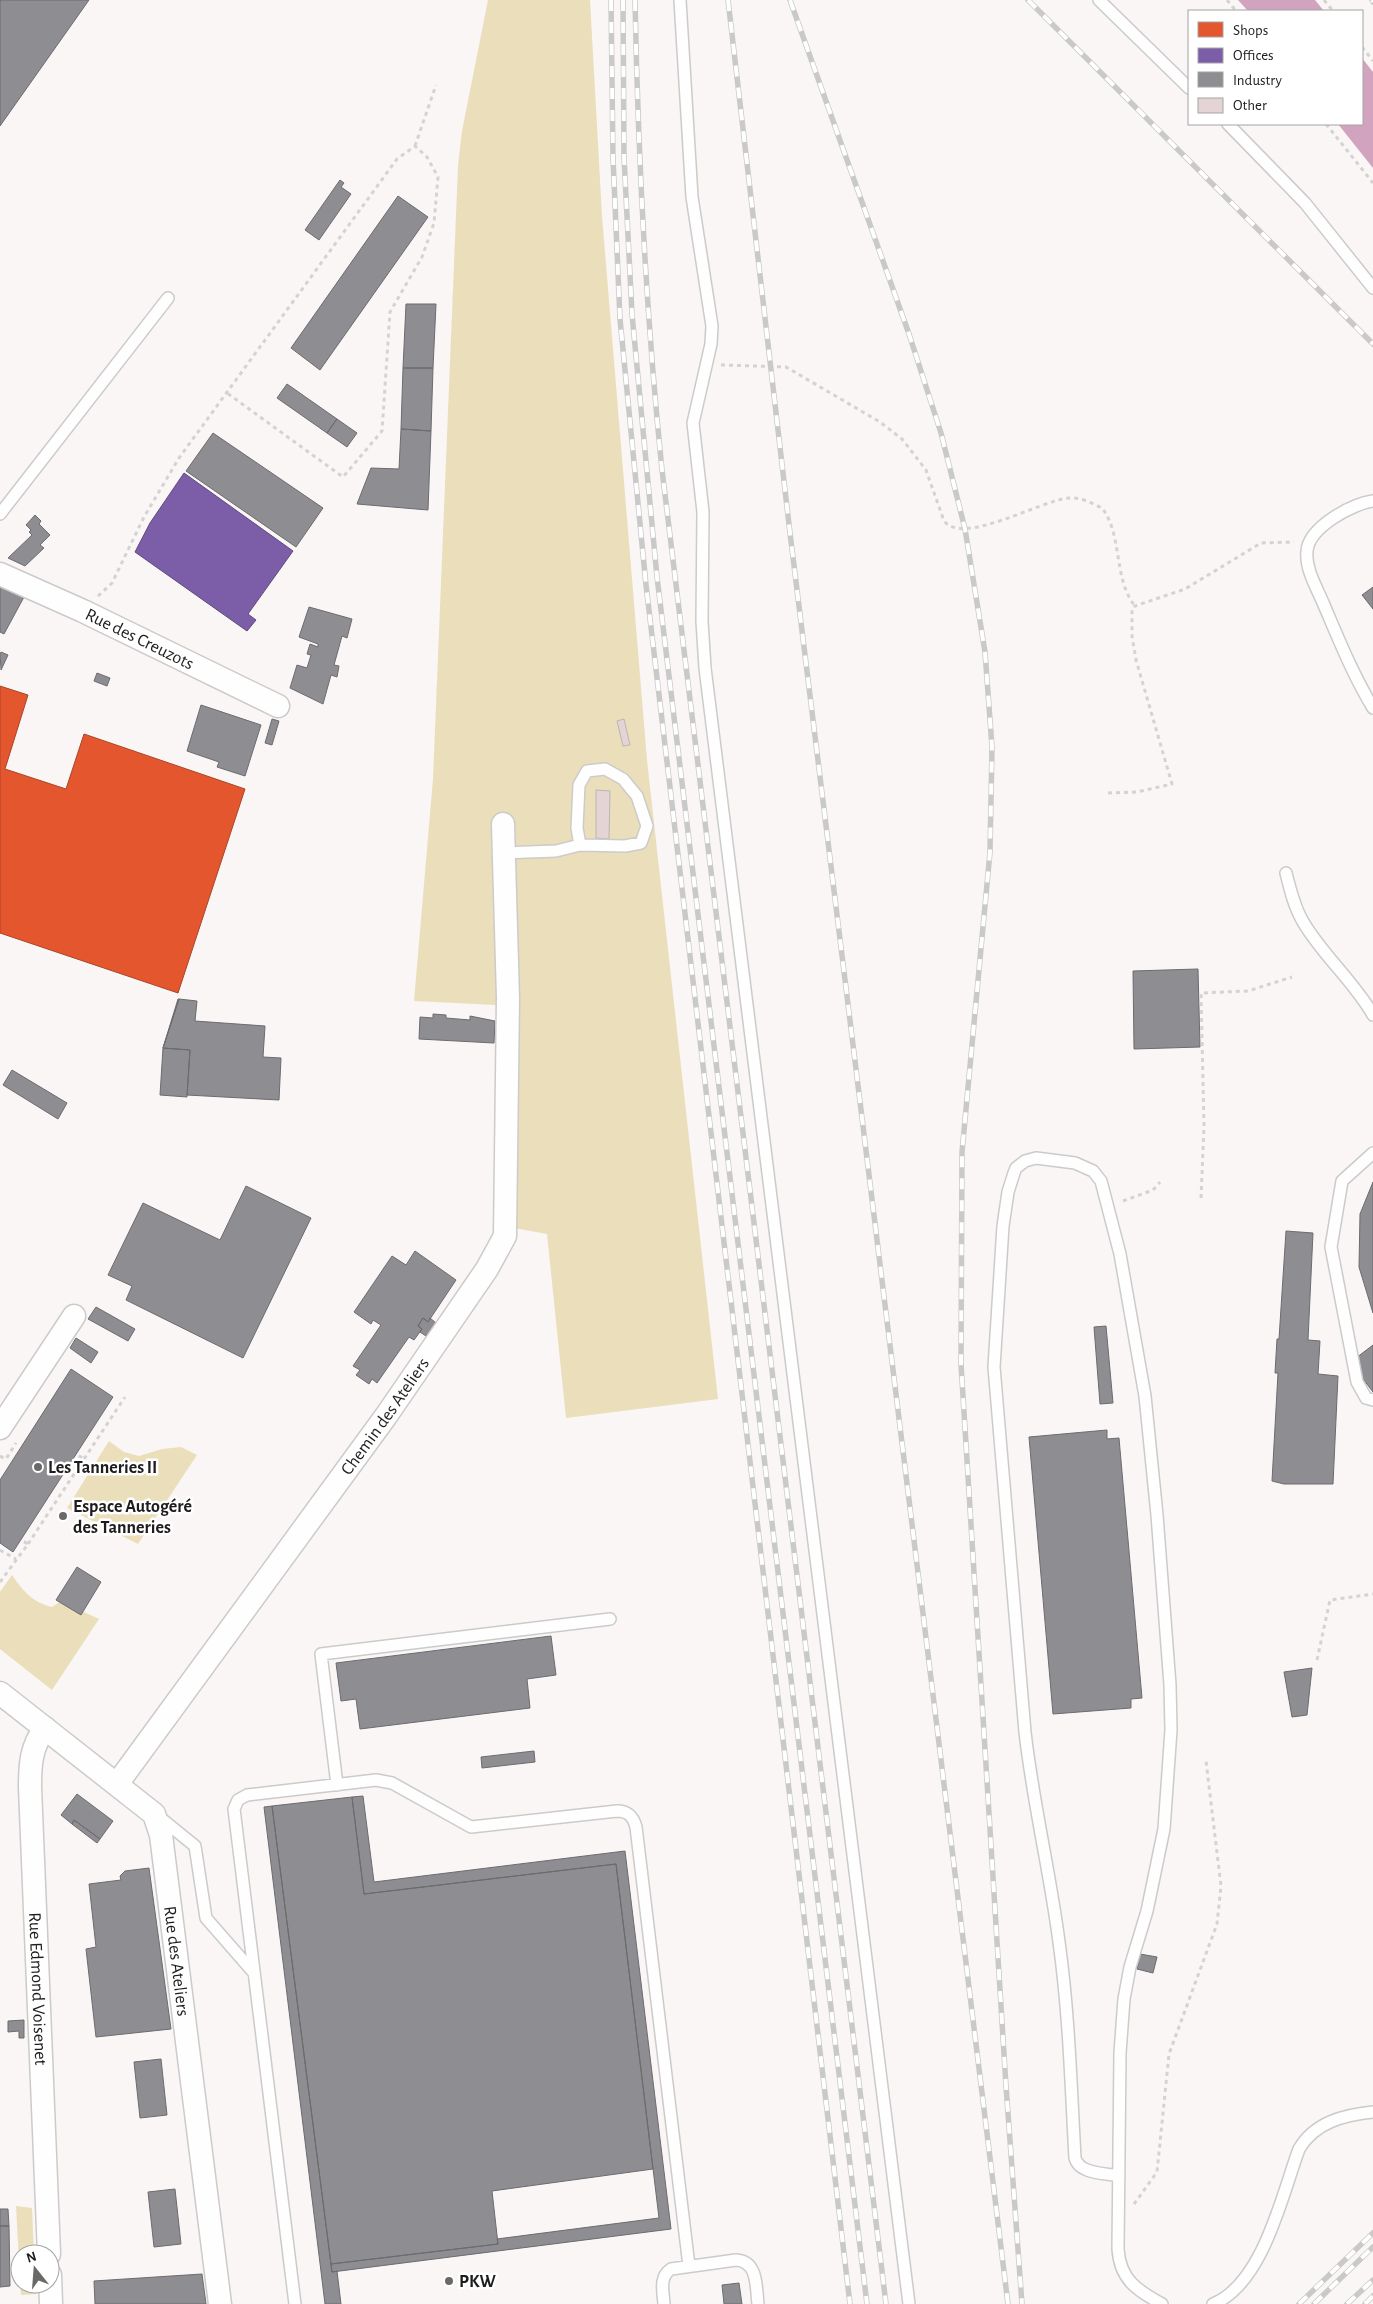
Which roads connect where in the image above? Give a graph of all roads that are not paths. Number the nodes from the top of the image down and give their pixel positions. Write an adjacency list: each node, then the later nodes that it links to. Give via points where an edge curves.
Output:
1 (680, 0): 36 (lane, via 692,197 711,312 711,344 693,423 703,512 705,668)
2 (1099, 0): 3 (lane)
3 (1188, 87)
4 (1229, 125): 5 (lane, via 1305,204)
5 (1373, 288)
6 (168, 298): 8 (lane)
7 (1373, 501): 11 (lane, via 1350,508 1317,530 1308,544 1307,560 1359,685)
8 (0, 514)
9 (0, 574): 10 (street, Rue des Creuzots)
10 (278, 706)
11 (1373, 708)
12 (503, 824): 14 (street, Chemin des Ateliers)
13 (580, 846): 13 (lane, via 641,843 647,826 637,796 623,779 605,768 587,771 578,785 576,828); 14 (lane, via 556,851)
14 (504, 853): 24 (street, Chemin des Ateliers, via 508,998 505,1236 487,1269 386,1416)
15 (1286, 873): 16 (lane, via 1297,912 1306,928)
16 (1373, 1015)
17 (1373, 1153): 19 (lane, via 1342,1181 1331,1247 1357,1382 1366,1398)
18 (74, 1316): 20 (street)
19 (1373, 1400)
20 (0, 1428)
21 (610, 1619): 25 (lane, via 321,1654)
22 (0, 1693): 23 (street)
23 (45, 1728): 24 (street); 30 (street, Rue Edmond Voisenet, via 32,1751 30,1787)
24 (117, 1784): 26 (street)
25 (337, 1784): 27 (lane, via 247,1796 235,1804); 31 (lane, via 384,1780 471,1827 617,1811 632,1817)
26 (154, 1814): 27 (lane, via 195,1846 206,1918); 32 (street, Rue des Ateliers, via 161,1835)
27 (254, 1973): 33 (lane)
28 (1373, 2112): 38 (lane, via 1328,2122 1304,2140 1258,2261 1234,2291)
29 (1119, 2176): 29 (lane, via 1082,2169 1074,2158 1064,1985 1025,1732 994,1366 1008,1192 1016,1168 1025,1160 1036,1158 1075,1163 1087,1168 1101,1181 1120,1254 1145,1396 1158,1534 1171,1730 1164,1829 1124,1999); 37 (lane, via 1119,2260 1122,2270 1133,2285)
30 (49, 2244)
31 (689, 2266): 34 (lane, via 671,2269 664,2276); 35 (lane, via 736,2260 746,2262 753,2271)
32 (220, 2304)
33 (295, 2304)
34 (664, 2304)
35 (758, 2304)
36 (909, 2304)
37 (1162, 2304)
38 (1213, 2304)

